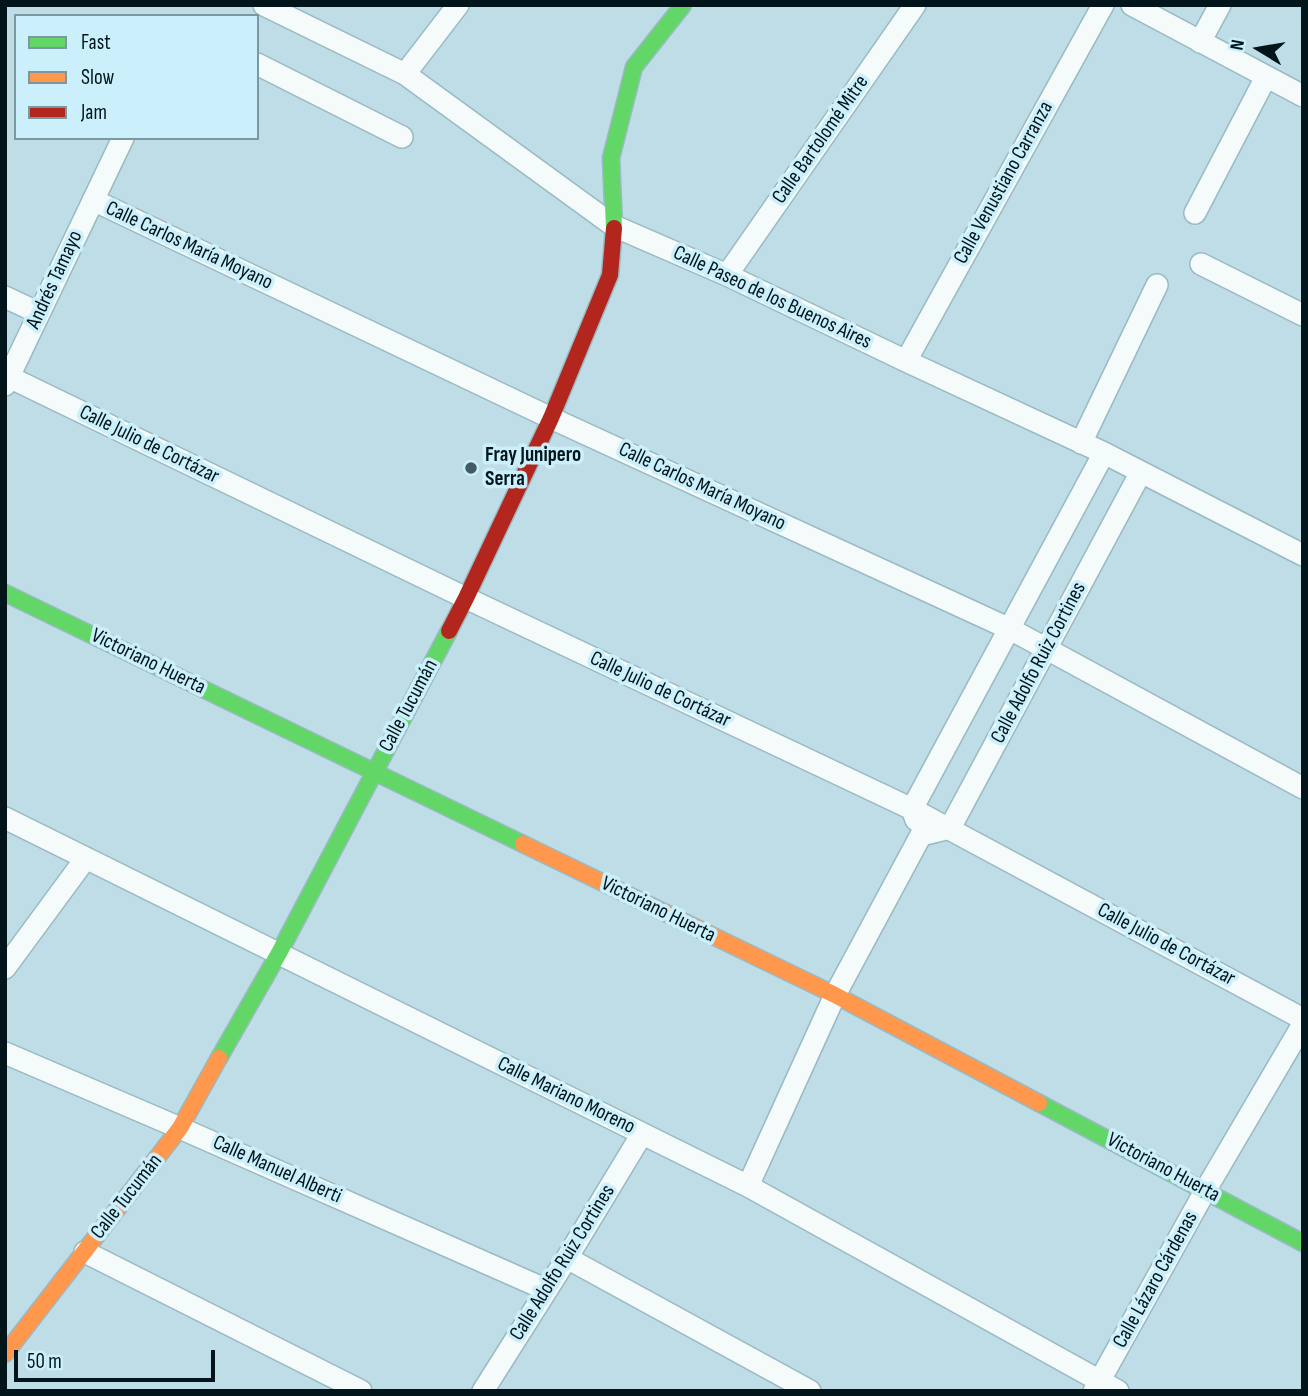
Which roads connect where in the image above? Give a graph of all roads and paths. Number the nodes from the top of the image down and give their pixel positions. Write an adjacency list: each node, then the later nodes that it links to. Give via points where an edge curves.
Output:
1 (458, 5): 10 (street)
2 (683, 5): 17 (street, Calle Tucumán, via 634,67 611,158)
3 (915, 5): 19 (street, Calle Bartolomé Mitre)
4 (1103, 5): 24 (street, Calle Venustiano Carranza)
5 (1132, 5): 8 (street)
6 (1220, 5): 8 (street)
7 (280, 9): 10 (street, Calle Paseo de los Buenos Aires)
8 (1200, 42): 11 (street)
9 (259, 65): 13 (street)
10 (405, 74): 17 (street, Calle Paseo de los Buenos Aires)
11 (1266, 77): 12 (street); 16 (street)
12 (1303, 96)
13 (402, 137)
14 (122, 140): 15 (street, Andrés Tamayo)
15 (93, 200): 22 (street, Andrés Tamayo); 26 (street, Calle Carlos María Moyano)
16 (1195, 213)
17 (614, 226): 19 (street, Calle Paseo de los Buenos Aires); 26 (street, Calle Tucumán, via 610,275)
18 (1201, 264): 23 (street)
19 (727, 275): 24 (street, Calle Paseo de los Buenos Aires)
20 (1157, 285): 27 (street)
21 (5, 297): 22 (street)
22 (40, 313): 25 (street, Andrés Tamayo)
23 (1303, 315)
24 (906, 361): 27 (street, Calle Paseo de los Buenos Aires)
25 (7, 381): 32 (street, Calle Julio de Cortázar)
26 (551, 418): 32 (street, Calle Tucumán); 33 (street, Calle Carlos María Moyano)
27 (1081, 443): 28 (street, Calle Paseo de los Buenos Aires)
28 (1104, 453): 29 (street, Calle Paseo de los Buenos Aires); 33 (street, Calle Adolfo Ruiz Cortines)
29 (1141, 472): 30 (street, Calle Paseo de los Buenos Aires); 34 (street, Calle Adolfo Ruiz Cortines)
30 (1303, 555)
31 (5, 593): 35 (street, Victoriano Huerta)
32 (466, 598): 35 (street, Calle Tucumán); 37 (street, Calle Julio de Cortázar)
33 (1010, 629): 34 (street, Calle Carlos María Moyano); 37 (street, Calle Adolfo Ruiz Cortines)
34 (1047, 648): 36 (street, Calle Carlos María Moyano); 39 (street, Calle Adolfo Ruiz Cortines)
35 (374, 772): 42 (street, Calle Tucumán); 44 (street, Victoriano Huerta)
36 (1303, 788)
37 (912, 809): 39 (street, Calle Julio de Cortázar); 40 (street)
38 (5, 818): 41 (street, Calle Mariano Moreno)
39 (950, 828): 40 (street); 45 (street, Calle Julio de Cortázar)
40 (921, 835): 44 (street)
41 (86, 858): 42 (street, Calle Mariano Moreno); 43 (street)
42 (279, 953): 47 (street, Calle Tucumán); 48 (street, Calle Mariano Moreno)
43 (5, 968)
44 (835, 995): 49 (street); 50 (street, Victoriano Huerta)
45 (1303, 1021): 50 (street, Calle Lázaro Cárdenas)
46 (5, 1053): 47 (street, Calle Manuel Alberti)
47 (180, 1128): 52 (street, Calle Tucumán); 54 (street, Calle Manuel Alberti)
48 (642, 1134): 49 (street, Calle Mariano Moreno); 53 (street, Calle Adolfo Ruiz Cortines)
49 (748, 1185): 56 (street, Calle Mariano Moreno)
50 (1205, 1191): 51 (street, Victoriano Huerta); 56 (street, Calle Lázaro Cárdenas)
51 (1303, 1243)
52 (85, 1252): 55 (street, Calle Tucumán); 57 (street)
53 (567, 1258): 54 (street, Calle Adolfo Ruiz Cortines); 59 (street)
54 (547, 1290): 58 (street, Calle Adolfo Ruiz Cortines)
55 (5, 1354)
56 (1103, 1388)
57 (360, 1391)
58 (483, 1391)
59 (810, 1391)

